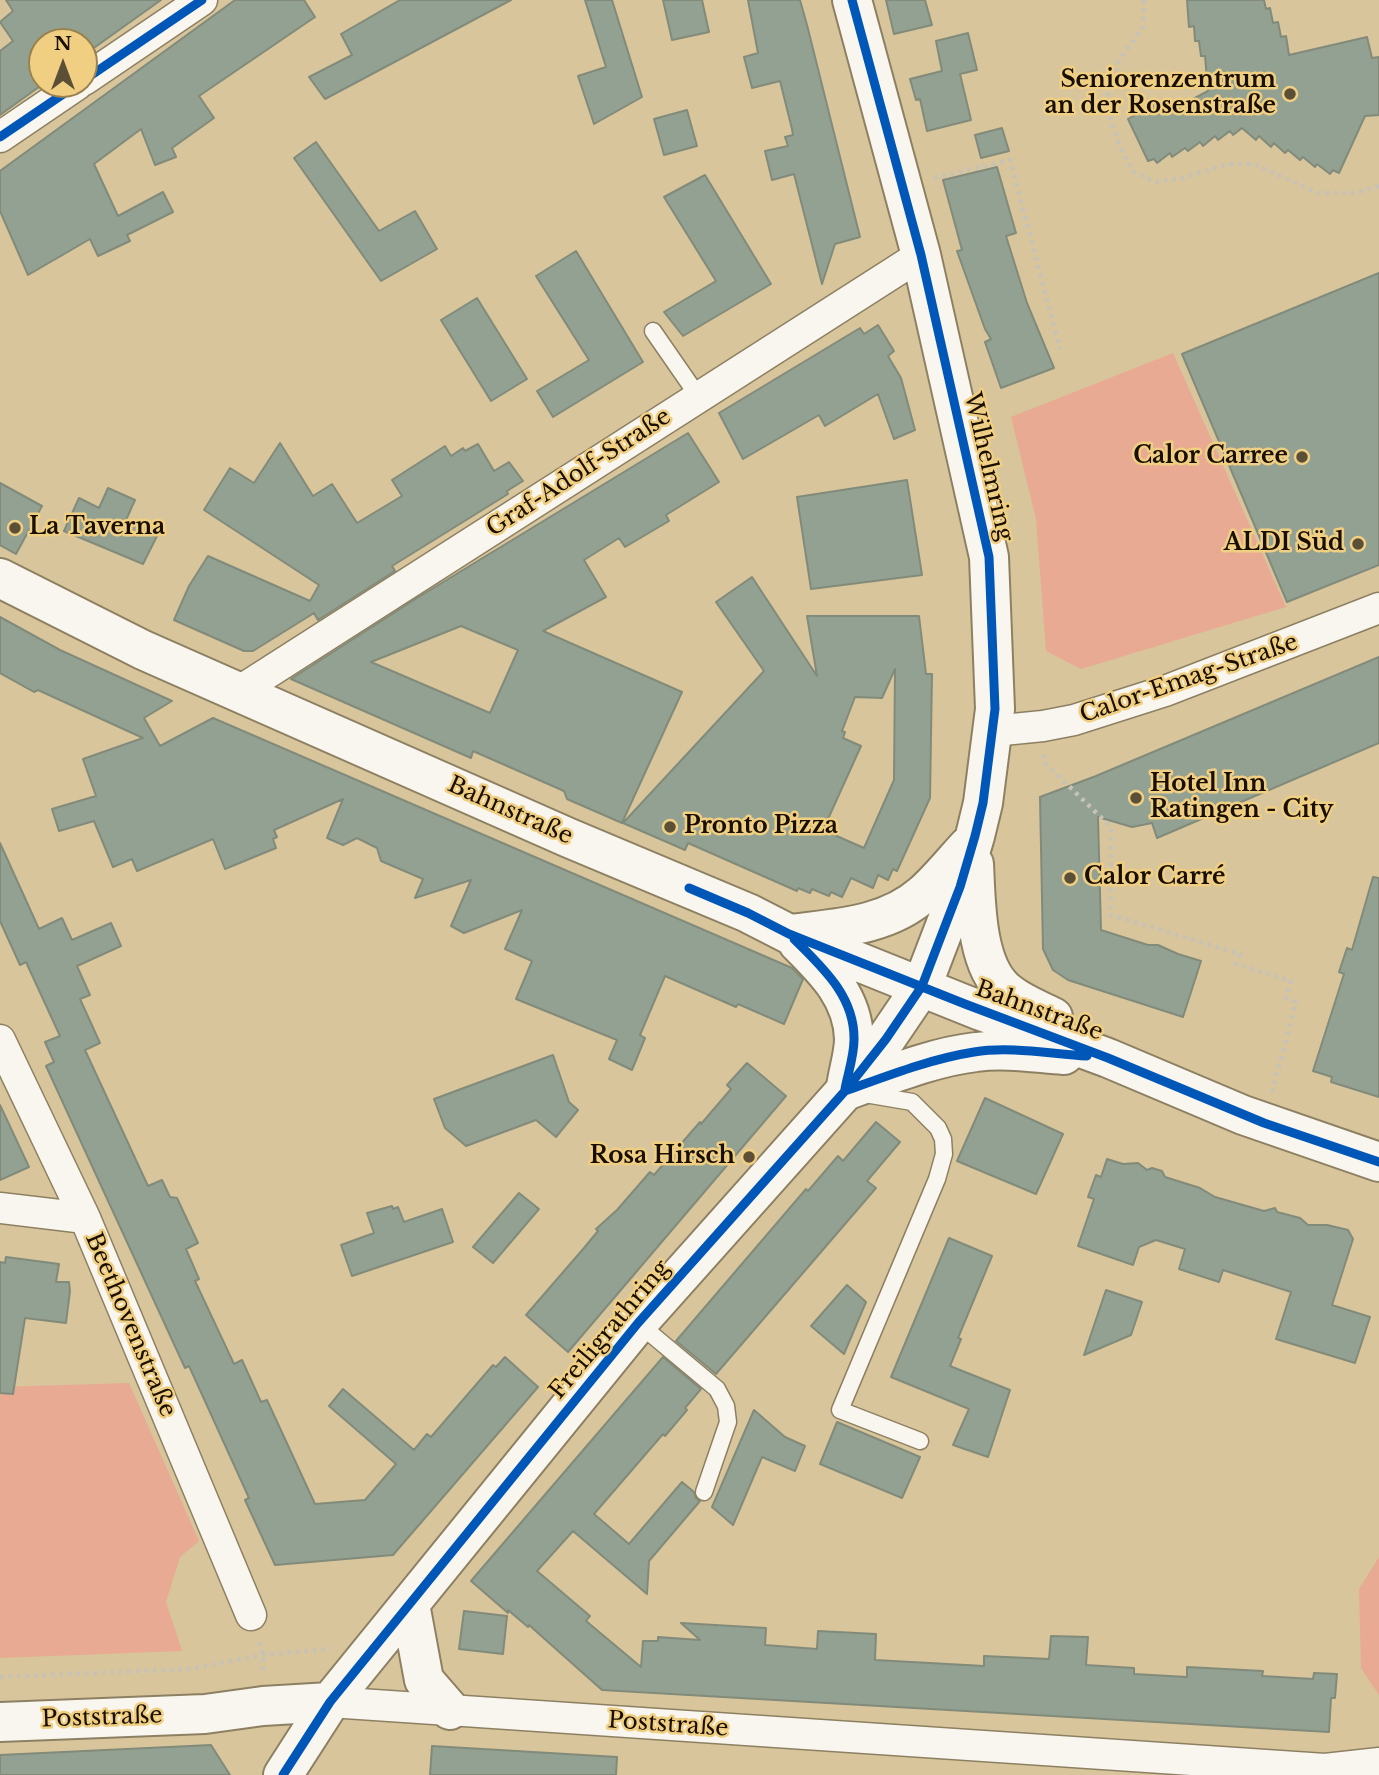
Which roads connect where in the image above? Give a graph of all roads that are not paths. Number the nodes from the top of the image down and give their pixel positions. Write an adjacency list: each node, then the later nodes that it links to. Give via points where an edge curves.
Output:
1 (202, 0): 3 (street)
2 (852, 0): 6 (main road, Wilhelmring)
3 (98, 71)
4 (57, 98): 5 (street)
5 (0, 137)
6 (921, 255): 8 (street, Graf-Adolf-Straße); 12 (main road, Wilhelmring, via 989,557)
7 (653, 331): 8 (lane)
8 (698, 396): 11 (street, Graf-Adolf-Straße)
9 (0, 578): 11 (main road, Bahnstraße)
10 (1379, 608): 12 (street, Calor-Emag-Straße, via 1164,691 1074,720)
11 (238, 692): 14 (main road, Bahnstraße)
12 (993, 731): 13 (main road, Wilhelmring, via 983,803)
13 (972, 841): 14 (main road, via 923,894 895,913 857,925); 15 (main road, Wilhelmring, via 960,887); 17 (main road, via 976,910 992,975 1005,990 1074,1028)
14 (789, 934): 15 (main road, Bahnstraße); 18 (main road, via 826,971 842,993 852,1019 854,1040)
15 (922, 986): 17 (main road, Bahnstraße); 18 (main road, Freiligrathring)
16 (0, 1040): 21 (street, Beethovenstraße)
17 (1108, 1058): 18 (main road, via 976,1052); 19 (main road, Bahnstraße, via 1264,1123)
18 (845, 1091): 22 (main road, Freiligrathring); 23 (lane, via 912,1102 943,1139 944,1154 936,1179 840,1410)
19 (1379, 1163)
20 (0, 1208): 21 (street)
21 (85, 1218): 26 (street, Beethovenstraße)
22 (638, 1323): 24 (lane, via 717,1389 726,1406 728,1422); 25 (main road, Freiligrathring)
23 (920, 1441)
24 (704, 1492)
25 (410, 1604): 27 (main road, Freiligrathring); 28 (main road, via 424,1681)
26 (251, 1615)
27 (330, 1702): 28 (street, Poststraße); 29 (main road, Poststraße, via 205,1714); 32 (main road, Freiligrathring)
28 (450, 1710): 31 (street, Poststraße)
29 (0, 1722)
30 (1379, 1763): 31 (street, Poststraße)
31 (1328, 1771)
32 (283, 1775)

